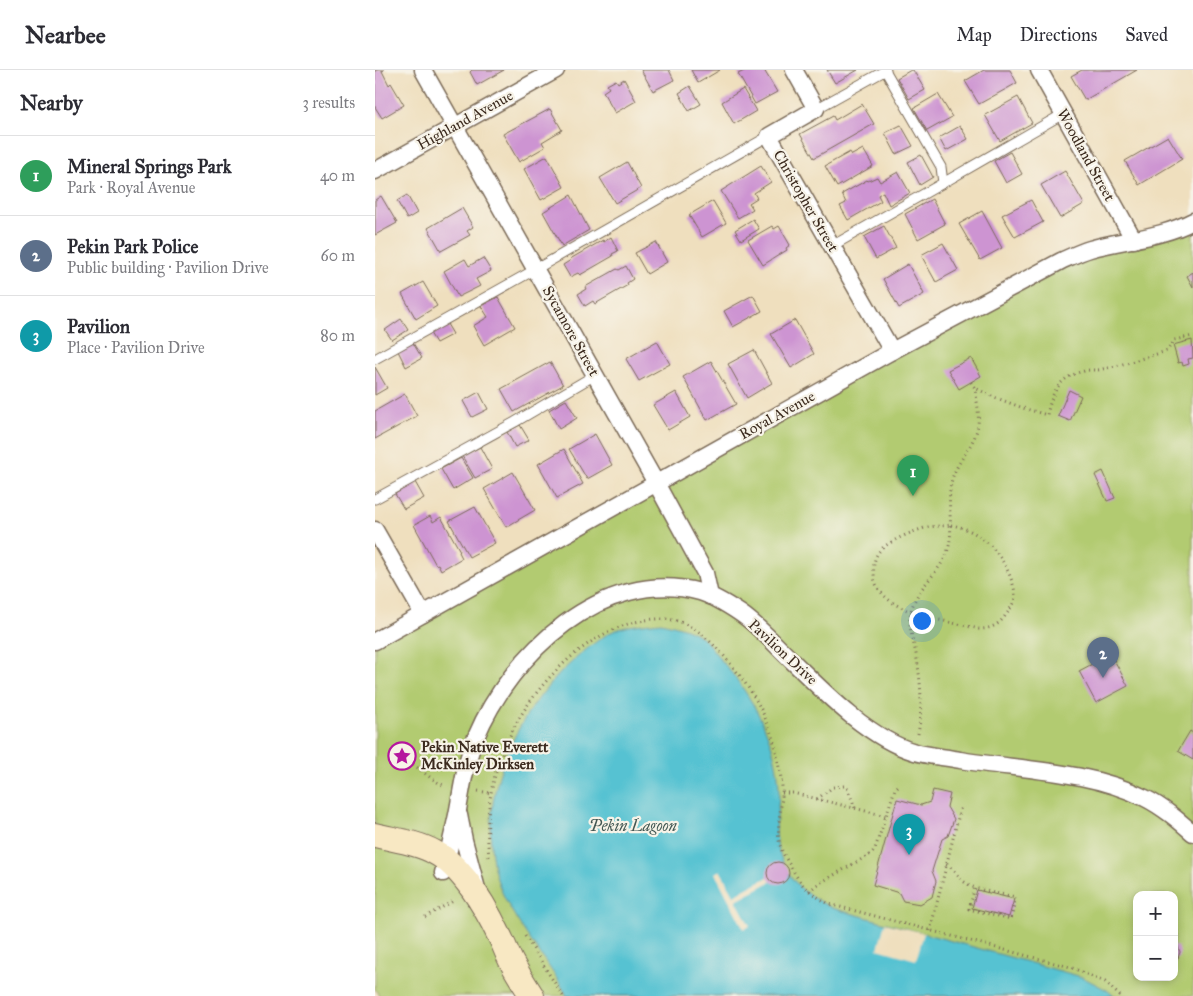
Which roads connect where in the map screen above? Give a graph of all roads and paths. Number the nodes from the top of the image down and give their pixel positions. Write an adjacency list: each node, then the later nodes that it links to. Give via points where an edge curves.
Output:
1 (423, 70): 8 (street, Sycamore Street)
2 (556, 70): 8 (street, Highland Avenue)
3 (794, 70): 6 (street)
4 (885, 70): 6 (lane); 11 (lane, via 941,167)
5 (1039, 70): 7 (street, Woodland Street)
6 (816, 109): 9 (street, Christopher Street)
7 (1063, 114): 11 (lane); 13 (street, Woodland Street)
8 (455, 126): 10 (street, Highland Avenue); 15 (street, Sycamore Street)
9 (769, 136): 14 (street, Christopher Street); 15 (lane)
10 (375, 171)
11 (943, 183): 14 (lane)
12 (1193, 221): 13 (street, Royal Avenue, via 1163,234)
13 (1134, 240): 17 (street, Royal Avenue, via 1091,249 1061,261)
14 (832, 246): 17 (street, Christopher Street)
15 (536, 269): 18 (lane); 19 (street, Sycamore Street)
16 (1193, 336): 21 (path, via 1174,340 1167,351 1068,376 1057,386 1047,415)
17 (892, 351): 22 (street, Royal Avenue)
18 (375, 358)
19 (595, 375): 22 (street, Sycamore Street); 23 (lane)
20 (971, 382): 21 (path)
21 (975, 388): 24 (path, via 977,432 953,475 949,500)
22 (656, 483): 26 (street, Sycamore Street, via 705,573); 28 (street, Royal Avenue)
23 (375, 499)
24 (951, 525): 27 (path, via 951,539 945,557 921,589); 27 (path, via 928,527 900,538 878,552 873,566 874,581 894,604); 27 (path, via 976,533 999,555 1015,594 1011,608 1002,621 988,629)
25 (375, 530): 28 (street)
26 (710, 596): 36 (street, Pavilion Drive, via 685,590 639,590 606,599 575,616 544,641 495,699 475,738); 40 (street, Pavilion Drive, via 740,613 853,716 881,736 915,752 1067,774 1119,787 1159,806)
27 (911, 612): 30 (path, via 920,674 921,716)
28 (423, 614): 29 (street, Royal Avenue)
29 (375, 641)
30 (917, 739)
31 (410, 763): 31 (path, via 411,750 404,745 392,750 395,766 403,767); 33 (path, via 436,782)
32 (898, 786): 39 (path)
33 (451, 787)
34 (782, 793): 35 (path); 43 (path, via 770,729 741,676 705,634 682,622 637,621 589,642 533,698 517,723 490,793 487,840); 47 (path, via 780,844 798,882)
35 (817, 799): 38 (path); 38 (path, via 833,788 844,786)
36 (459, 803): 45 (street, Pavilion Drive); 48 (street, Pavilion Drive)
37 (961, 806): 44 (path)
38 (855, 808): 39 (path)
39 (887, 816): 47 (path, via 871,854)
40 (1193, 834)
41 (375, 836): 45 (main road, via 433,851)
42 (375, 846): 45 (main road)
43 (490, 863)
44 (946, 865): 46 (path); 51 (path)
45 (445, 866): 48 (main road, via 467,883); 52 (main road)
46 (975, 887): 46 (path, via 1016,897 1011,919 969,909)
47 (809, 891): 51 (path, via 829,904)
48 (470, 900): 49 (path); 52 (main road, via 499,934)
49 (425, 916)
50 (521, 929): 54 (path)
51 (930, 931): 55 (path, via 1070,968 1105,982)
52 (512, 962): 53 (main road)
53 (532, 996)
54 (563, 996)
55 (1120, 996)

